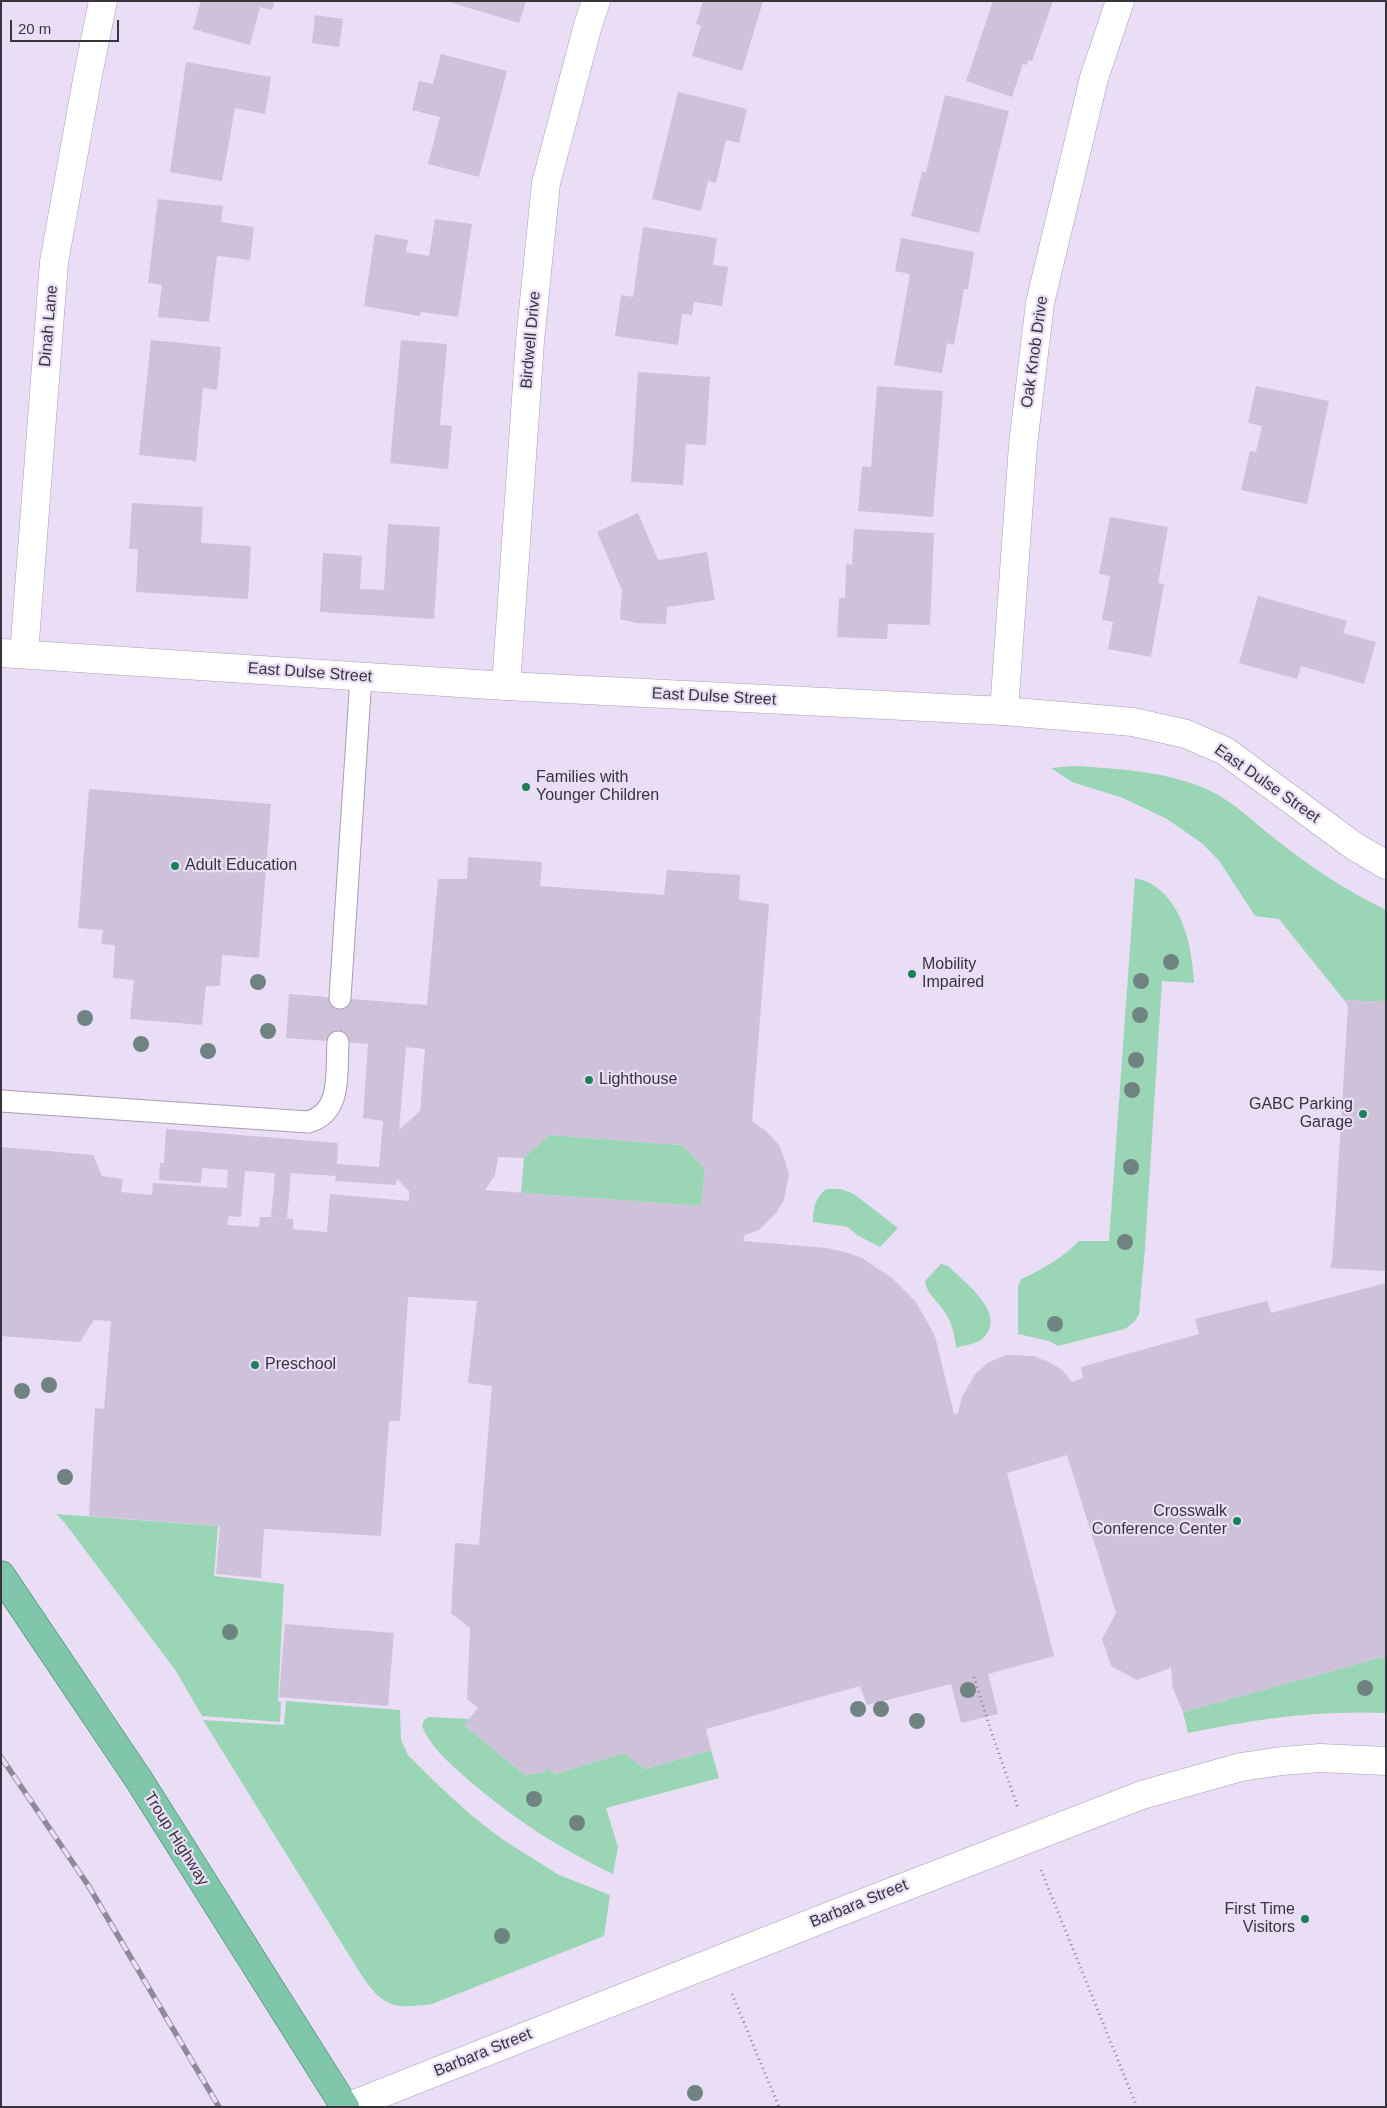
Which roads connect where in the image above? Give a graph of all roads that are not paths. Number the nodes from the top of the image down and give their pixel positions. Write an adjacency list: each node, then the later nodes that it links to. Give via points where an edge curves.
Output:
1 (103, 1): 4 (street, Dinah Lane, via 54,262)
2 (596, 1): 6 (street, Birdwell Drive, via 546,183 530,341)
3 (1120, 1): 7 (street, Oak Knob Drive, via 1094,78 1040,303 1023,445)
4 (12, 654): 5 (street, East Dulse Street)
5 (360, 677): 6 (street, East Dulse Street); 9 (lane)
6 (506, 686): 7 (street, East Dulse Street)
7 (1004, 711): 8 (street, East Dulse Street, via 1133,722 1205,741 1225,751 1354,846)
8 (1386, 865)
9 (340, 998)
10 (338, 1042): 11 (lane, via 331,1105 328,1112 308,1122)
11 (1, 1102)
12 (1, 1575): 14 (main road, Troup Highway, via 139,1780)
13 (1386, 1761): 14 (street, Barbara Street, via 1320,1758 1282,1761 1241,1767 1142,1794)
14 (346, 2107)

